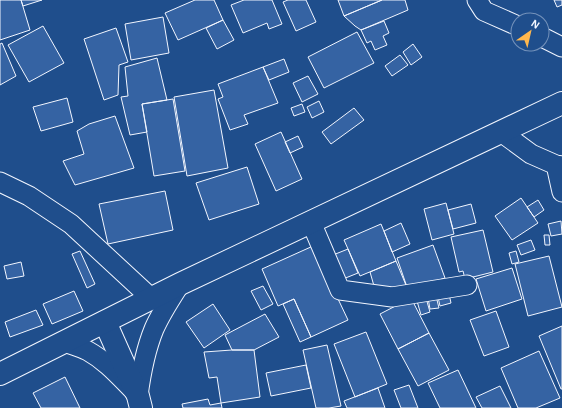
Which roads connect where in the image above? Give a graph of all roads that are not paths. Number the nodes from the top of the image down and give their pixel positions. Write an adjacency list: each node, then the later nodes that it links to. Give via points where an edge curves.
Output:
1 (477, 0): 2 (street, via 484,11)
2 (510, 22)
3 (550, 41): 4 (street)
4 (562, 47)
5 (562, 103): 6 (main road)
6 (501, 132): 7 (street, via 531,154); 10 (main road)
7 (559, 166): 9 (street)
8 (0, 182): 13 (street, via 29,196 71,224)
9 (562, 192)
10 (311, 222): 11 (main road); 12 (street, via 340,290 392,297)
11 (180, 284): 13 (main road); 17 (street, via 162,313 148,345 142,369)
12 (467, 285)
13 (151, 298): 14 (main road)
14 (105, 322): 15 (main road); 17 (main road)
15 (65, 342): 16 (main road); 17 (street, via 87,350 111,367)
16 (0, 374)
17 (140, 402)

